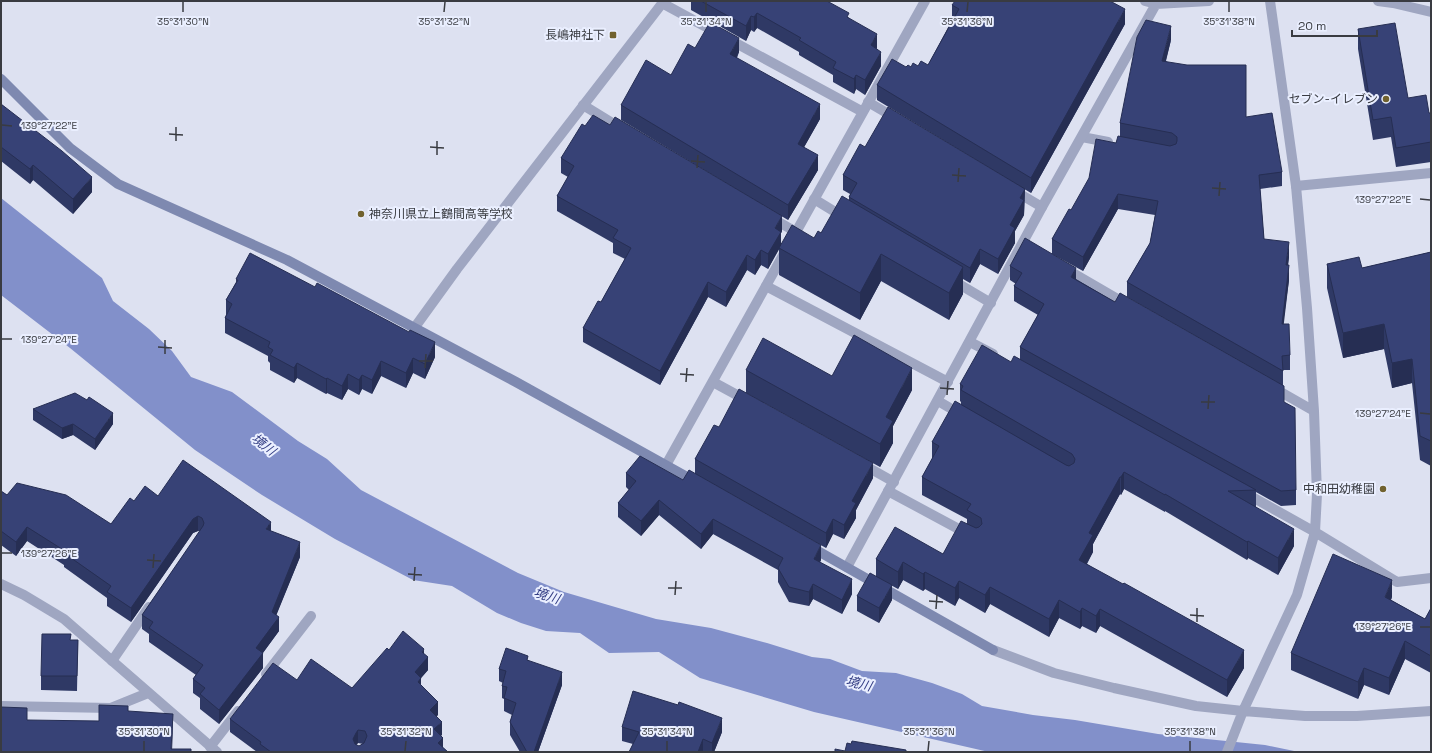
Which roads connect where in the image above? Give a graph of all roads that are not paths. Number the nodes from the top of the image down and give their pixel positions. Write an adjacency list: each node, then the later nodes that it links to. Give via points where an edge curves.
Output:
1 (925, 1): 10 (street)
2 (1144, 1): 7 (street)
3 (1209, 1): 7 (street)
4 (1270, 1): 19 (street)
5 (1378, 1): 8 (street)
6 (663, 2): 11 (street); 12 (street)
7 (1156, 4): 15 (street)
8 (1431, 12)
9 (1, 79): 30 (street, via 70,148 118,184 287,260)
10 (868, 102): 12 (street); 13 (street)
11 (583, 105): 14 (street); 30 (street, via 457,268)
12 (863, 112): 20 (street)
13 (908, 126)
14 (631, 134)
15 (1082, 137): 16 (street); 21 (street)
16 (1119, 144)
17 (1431, 173): 19 (street)
18 (1002, 183): 21 (street)
19 (1296, 186): 38 (street)
20 (814, 200): 23 (street); 24 (street)
21 (1042, 207): 28 (street, via 1026,246)
22 (761, 212): 24 (street)
23 (855, 223)
24 (796, 232): 27 (street)
25 (1057, 264): 29 (street)
26 (943, 275): 28 (street)
27 (766, 286): 33 (street); 34 (street)
28 (991, 303): 31 (street)
29 (1134, 308)
30 (415, 328): 41 (street)
31 (970, 342): 32 (street); 34 (street)
32 (1004, 361)
33 (713, 382): 37 (street); 41 (street)
34 (948, 382): 36 (street)
35 (1265, 383): 38 (street)
36 (938, 401): 39 (street); 42 (street)
37 (755, 405)
38 (1314, 411): 46 (street, via 1317,494)
39 (972, 421)
40 (852, 458): 42 (street)
41 (666, 465): 43 (street)
42 (894, 482): 45 (street)
43 (706, 487)
44 (1239, 490): 46 (street)
45 (888, 491): 47 (street); 49 (street)
46 (1315, 532): 50 (street, via 1397,582); 60 (street, via 1297,595)
47 (976, 538)
48 (800, 541): 49 (street)
49 (847, 567): 60 (street, via 993,650 1054,673)
50 (1431, 578)
51 (1, 584): 54 (street, via 24,594 64,619)
52 (153, 602): 54 (street)
53 (311, 616): 55 (street)
54 (112, 661): 56 (street)
55 (258, 684)
56 (148, 693): 58 (street, via 111,708); 61 (street)
57 (244, 703): 61 (street)
58 (1, 706)
59 (1431, 711): 60 (street, via 1357,716)
60 (1241, 715): 62 (street)
61 (214, 749)
62 (1227, 752)

